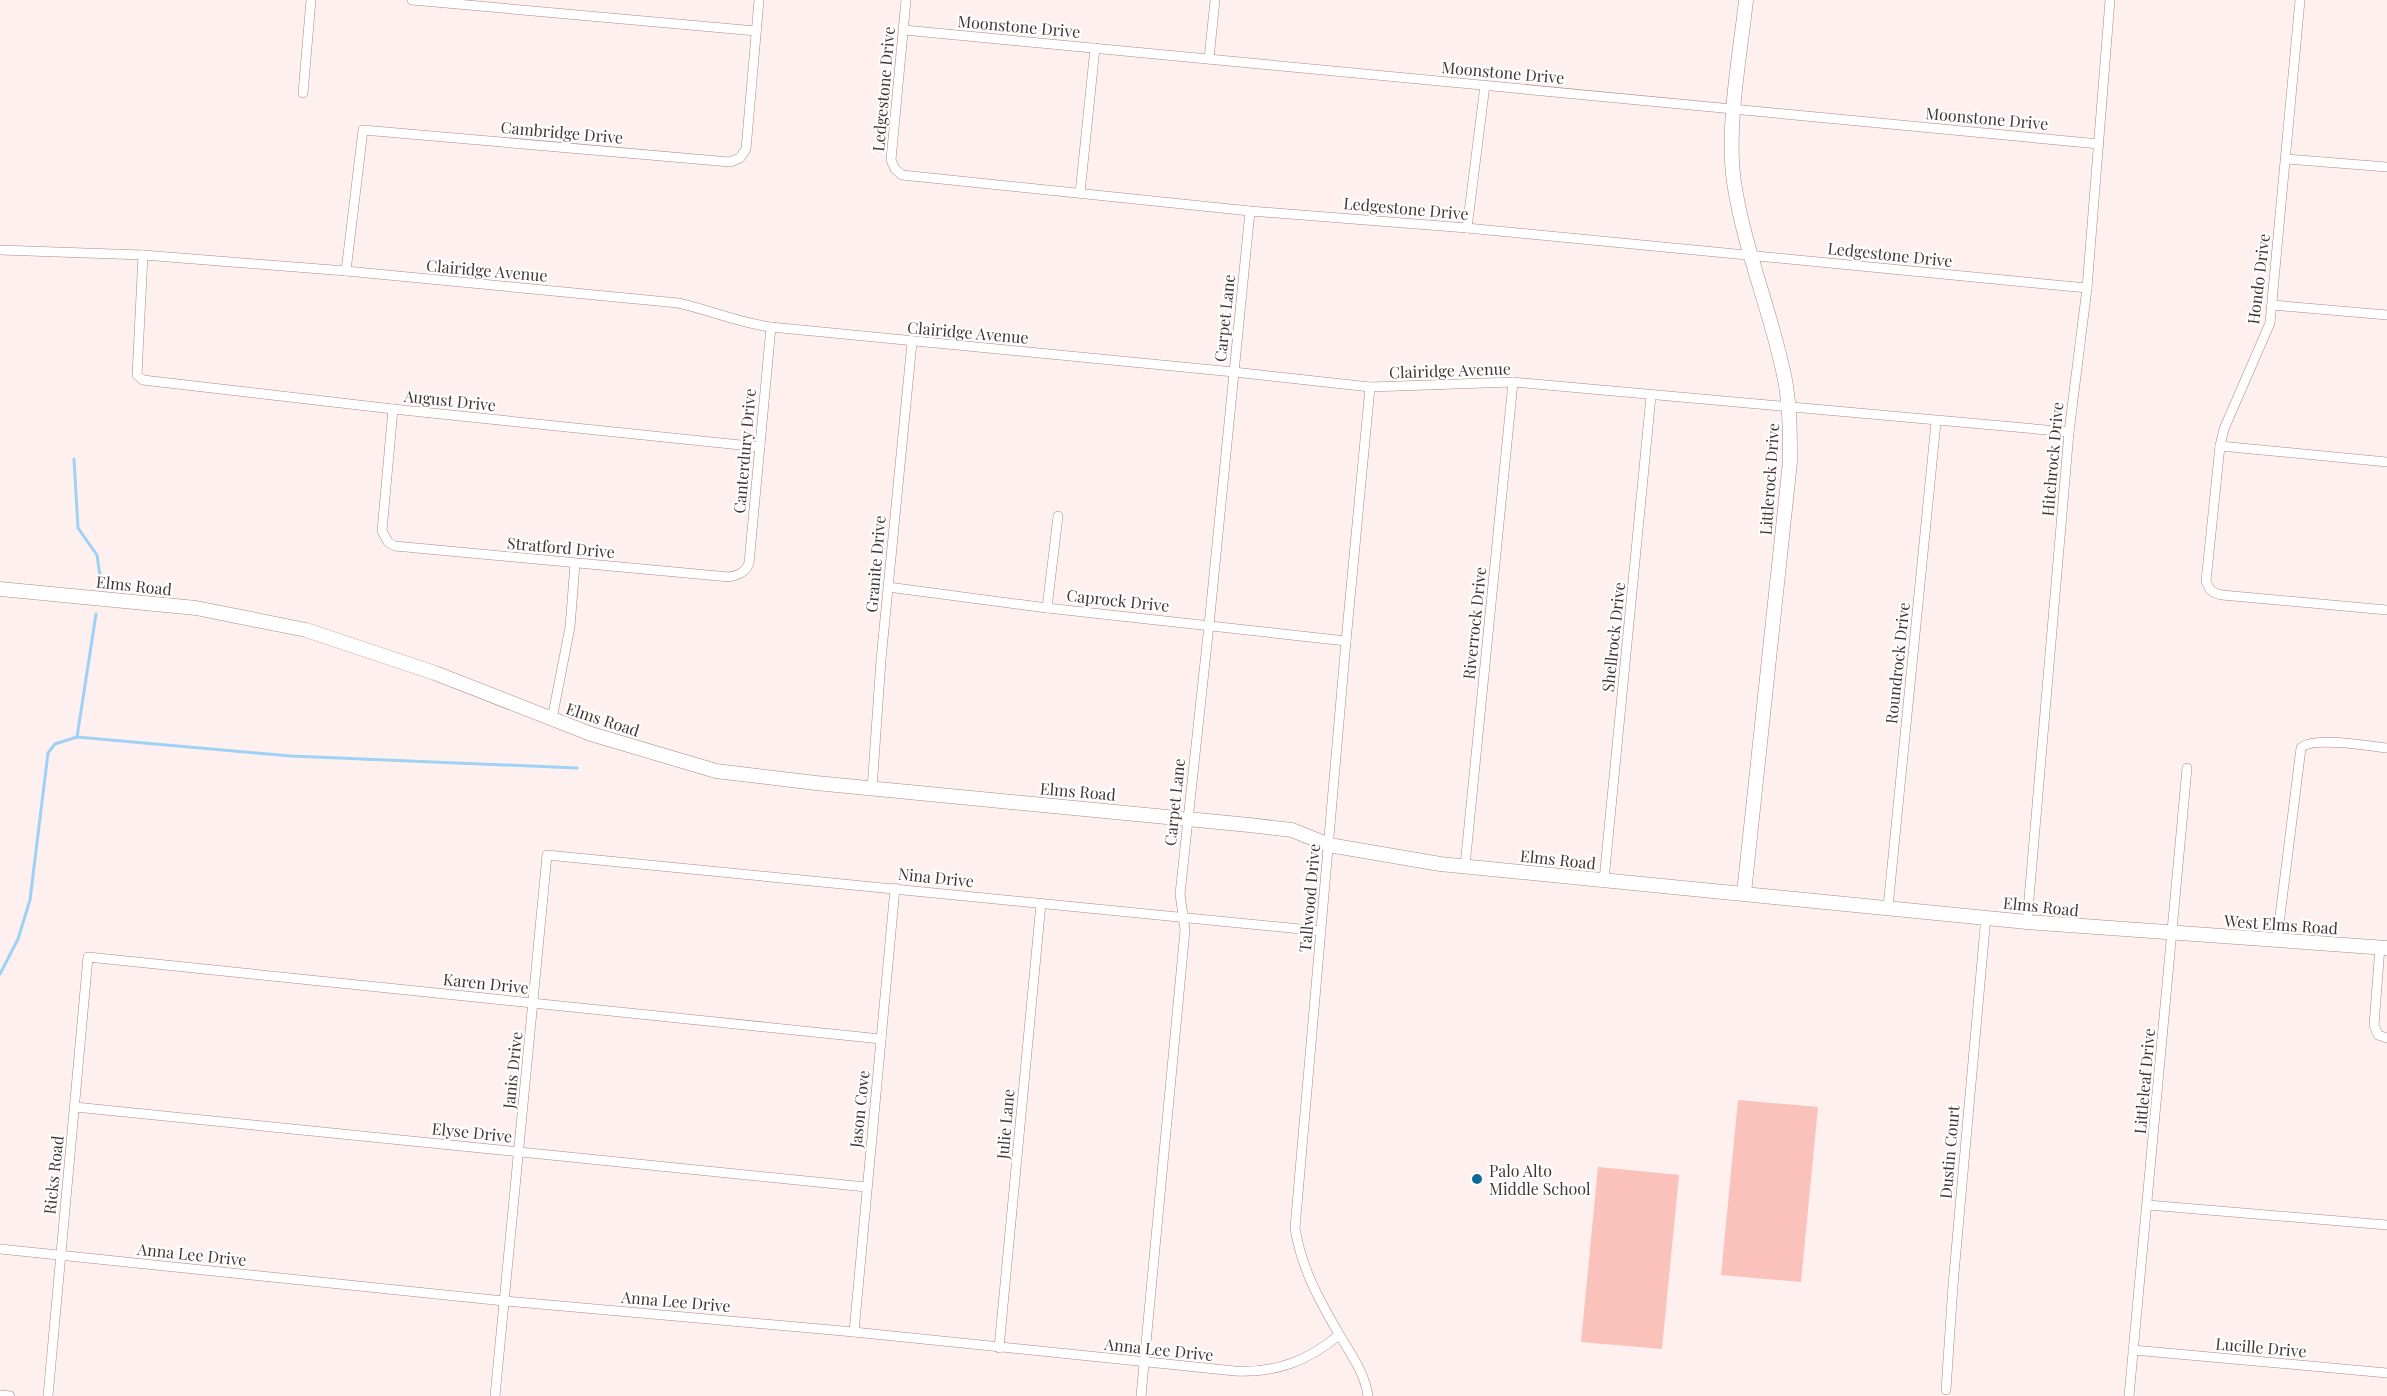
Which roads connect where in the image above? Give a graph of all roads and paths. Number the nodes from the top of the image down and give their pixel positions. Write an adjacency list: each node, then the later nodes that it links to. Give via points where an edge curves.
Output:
1 (311, 0): 14 (street)
2 (412, 0): 10 (street)
3 (759, 0): 10 (street, Cambridge Drive)
4 (906, 0): 9 (street, Ledgestone Drive)
5 (1215, 0): 12 (street)
6 (1746, 0): 15 (main road, Littlerock Drive)
7 (2110, 0): 16 (street, Hitchrock Drive)
8 (2300, 0): 17 (street, Hondo Drive)
9 (904, 30): 11 (street, Moonstone Drive); 19 (street, Ledgestone Drive, via 891,160 895,170 902,175)
10 (756, 31): 25 (street, Cambridge Drive, via 746,149 740,159 730,162 363,130)
11 (1095, 48): 12 (street, Moonstone Drive); 19 (street)
12 (1209, 59): 13 (street, Moonstone Drive)
13 (1485, 85): 15 (street, Moonstone Drive); 21 (street)
14 (303, 93)
15 (1735, 109): 16 (street, Moonstone Drive); 24 (main road, Littlerock Drive, via 1734,179)
16 (2099, 144): 26 (street, Hitchrock Drive)
17 (2287, 159): 18 (street); 27 (street, Hondo Drive)
18 (2387, 167)
19 (1080, 193): 20 (street, Ledgestone Drive)
20 (1250, 211): 21 (street, Ledgestone Drive); 31 (street, Carpet Lane)
21 (1467, 228): 24 (street, Ledgestone Drive)
22 (0, 250): 23 (street, Clairidge Avenue)
23 (143, 255): 25 (street, Clairidge Avenue); 36 (street, August Drive, via 139,378)
24 (1751, 255): 26 (street, Ledgestone Drive); 35 (main road, Littlerock Drive, via 1776,340)
25 (346, 271): 29 (street, Clairidge Avenue, via 678,303 745,324)
26 (2087, 288): 38 (street, Hitchrock Drive)
27 (2272, 305): 28 (street); 39 (street, Hondo Drive, via 2265,337)
28 (2387, 315)
29 (771, 327): 30 (street, Clairidge Avenue); 40 (street, Canterdury Drive)
30 (912, 342): 31 (street, Clairidge Avenue); 45 (street, Granite Drive)
31 (1234, 372): 33 (street, Clairidge Avenue); 49 (street, Carpet Lane)
32 (1513, 382): 33 (street, Clairidge Avenue); 34 (street, Clairidge Avenue); 58 (street, Riverrock Drive)
33 (1370, 387): 50 (street, Tallwood Drive)
34 (1651, 396): 35 (street, Clairidge Avenue); 59 (street, Shellrock Drive)
35 (1789, 408): 37 (street, Clairidge Avenue); 61 (main road, Littlerock Drive, via 1790,462)
36 (393, 410): 40 (street, August Drive); 43 (street, Stratford Drive, via 384,537 395,546)
37 (1936, 422): 38 (street); 63 (street, Roundrock Drive)
38 (2069, 432): 66 (street, Hitchrock Drive)
39 (2220, 446): 41 (street); 48 (street, Hondo Drive, via 2208,588 2222,596)
40 (760, 447): 44 (street, Canterdury Drive, via 749,563)
41 (2387, 462)
42 (1058, 516): 47 (street)
43 (575, 564): 44 (street, Stratford Drive); 51 (street, via 570,627)
44 (740, 575)
45 (888, 587): 47 (street, Caprock Drive); 54 (street, Granite Drive)
46 (0, 589): 51 (main road, Elms Road, via 196,608 306,630 435,673)
47 (1047, 608): 49 (street, Caprock Drive)
48 (2387, 610)
49 (1209, 625): 50 (street, Caprock Drive); 55 (street, Carpet Lane)
50 (1346, 641): 56 (street, Tallwood Drive)
51 (552, 719): 54 (main road, Elms Road, via 716,771)
52 (2387, 748): 69 (street, via 2305,744 2300,754)
53 (2187, 768): 68 (street, Littleleaf Drive)
54 (872, 789): 55 (main road, Elms Road)
55 (1187, 818): 56 (main road, Elms Road, via 1292,830); 65 (street, Carpet Lane, via 1180,894)
56 (1329, 845): 58 (main road, Elms Road); 67 (street, Tallwood Drive)
57 (547, 855): 60 (street, Nina Drive); 72 (street, Janis Drive)
58 (1465, 866): 59 (main road, Elms Road)
59 (1604, 880): 61 (main road, Elms Road)
60 (895, 888): 62 (street, Nina Drive); 74 (street, Jason Cove)
61 (1744, 893): 63 (main road, Elms Road)
62 (1041, 903): 65 (street, Nina Drive); 85 (street, Julie Lane)
63 (1888, 907): 64 (main road, Elms Road)
64 (1986, 916): 66 (main road, Elms Road); 89 (street, Dustin Court)
65 (1184, 917): 67 (street, Nina Drive); 87 (street, Carpet Lane)
66 (2027, 922): 68 (main road, Elms Road)
67 (1321, 932): 84 (street, Tallwood Drive, via 1295,1228 1307,1274)
68 (2172, 933): 69 (main road, West Elms Road); 78 (street, Littleleaf Drive)
69 (2277, 940): 70 (main road, West Elms Road)
70 (2383, 947): 73 (street, via 2374,1025 2378,1035)
71 (88, 957): 72 (street, Karen Drive); 75 (street, Ricks Road)
72 (534, 1003): 74 (street, Karen Drive); 76 (street, Janis Drive)
73 (2387, 1038)
74 (881, 1039): 77 (street, Jason Cove)
75 (75, 1107): 76 (street, Elyse Drive); 81 (street, Ricks Road)
76 (519, 1152): 77 (street, Elyse Drive); 82 (street, Janis Drive)
77 (866, 1187): 83 (street, Jason Cove)
78 (2148, 1205): 79 (street); 86 (street, Littleleaf Drive)
79 (2387, 1225)
80 (0, 1249): 81 (street, Anna Lee Drive)
81 (60, 1255): 82 (street, Anna Lee Drive); 92 (street, Ricks Road)
82 (504, 1301): 83 (street, Anna Lee Drive); 93 (street, Janis Drive)
83 (854, 1332): 85 (street, Anna Lee Drive)
84 (1340, 1335): 87 (street, Anna Lee Drive, via 1309,1357 1278,1369 1256,1372); 95 (street, Tallwood Drive, via 1357,1363)
85 (999, 1348): 87 (street, Anna Lee Drive)
86 (2133, 1350): 88 (street, Lucille Drive); 96 (street, Littleleaf Drive)
87 (1145, 1362): 94 (street, Carpet Lane)
88 (2387, 1373)
89 (1946, 1390)
90 (0, 1395): 91 (street)
91 (10, 1396)
92 (48, 1396)
93 (495, 1396)
94 (1141, 1396)
95 (1368, 1396)
96 (2129, 1396)

